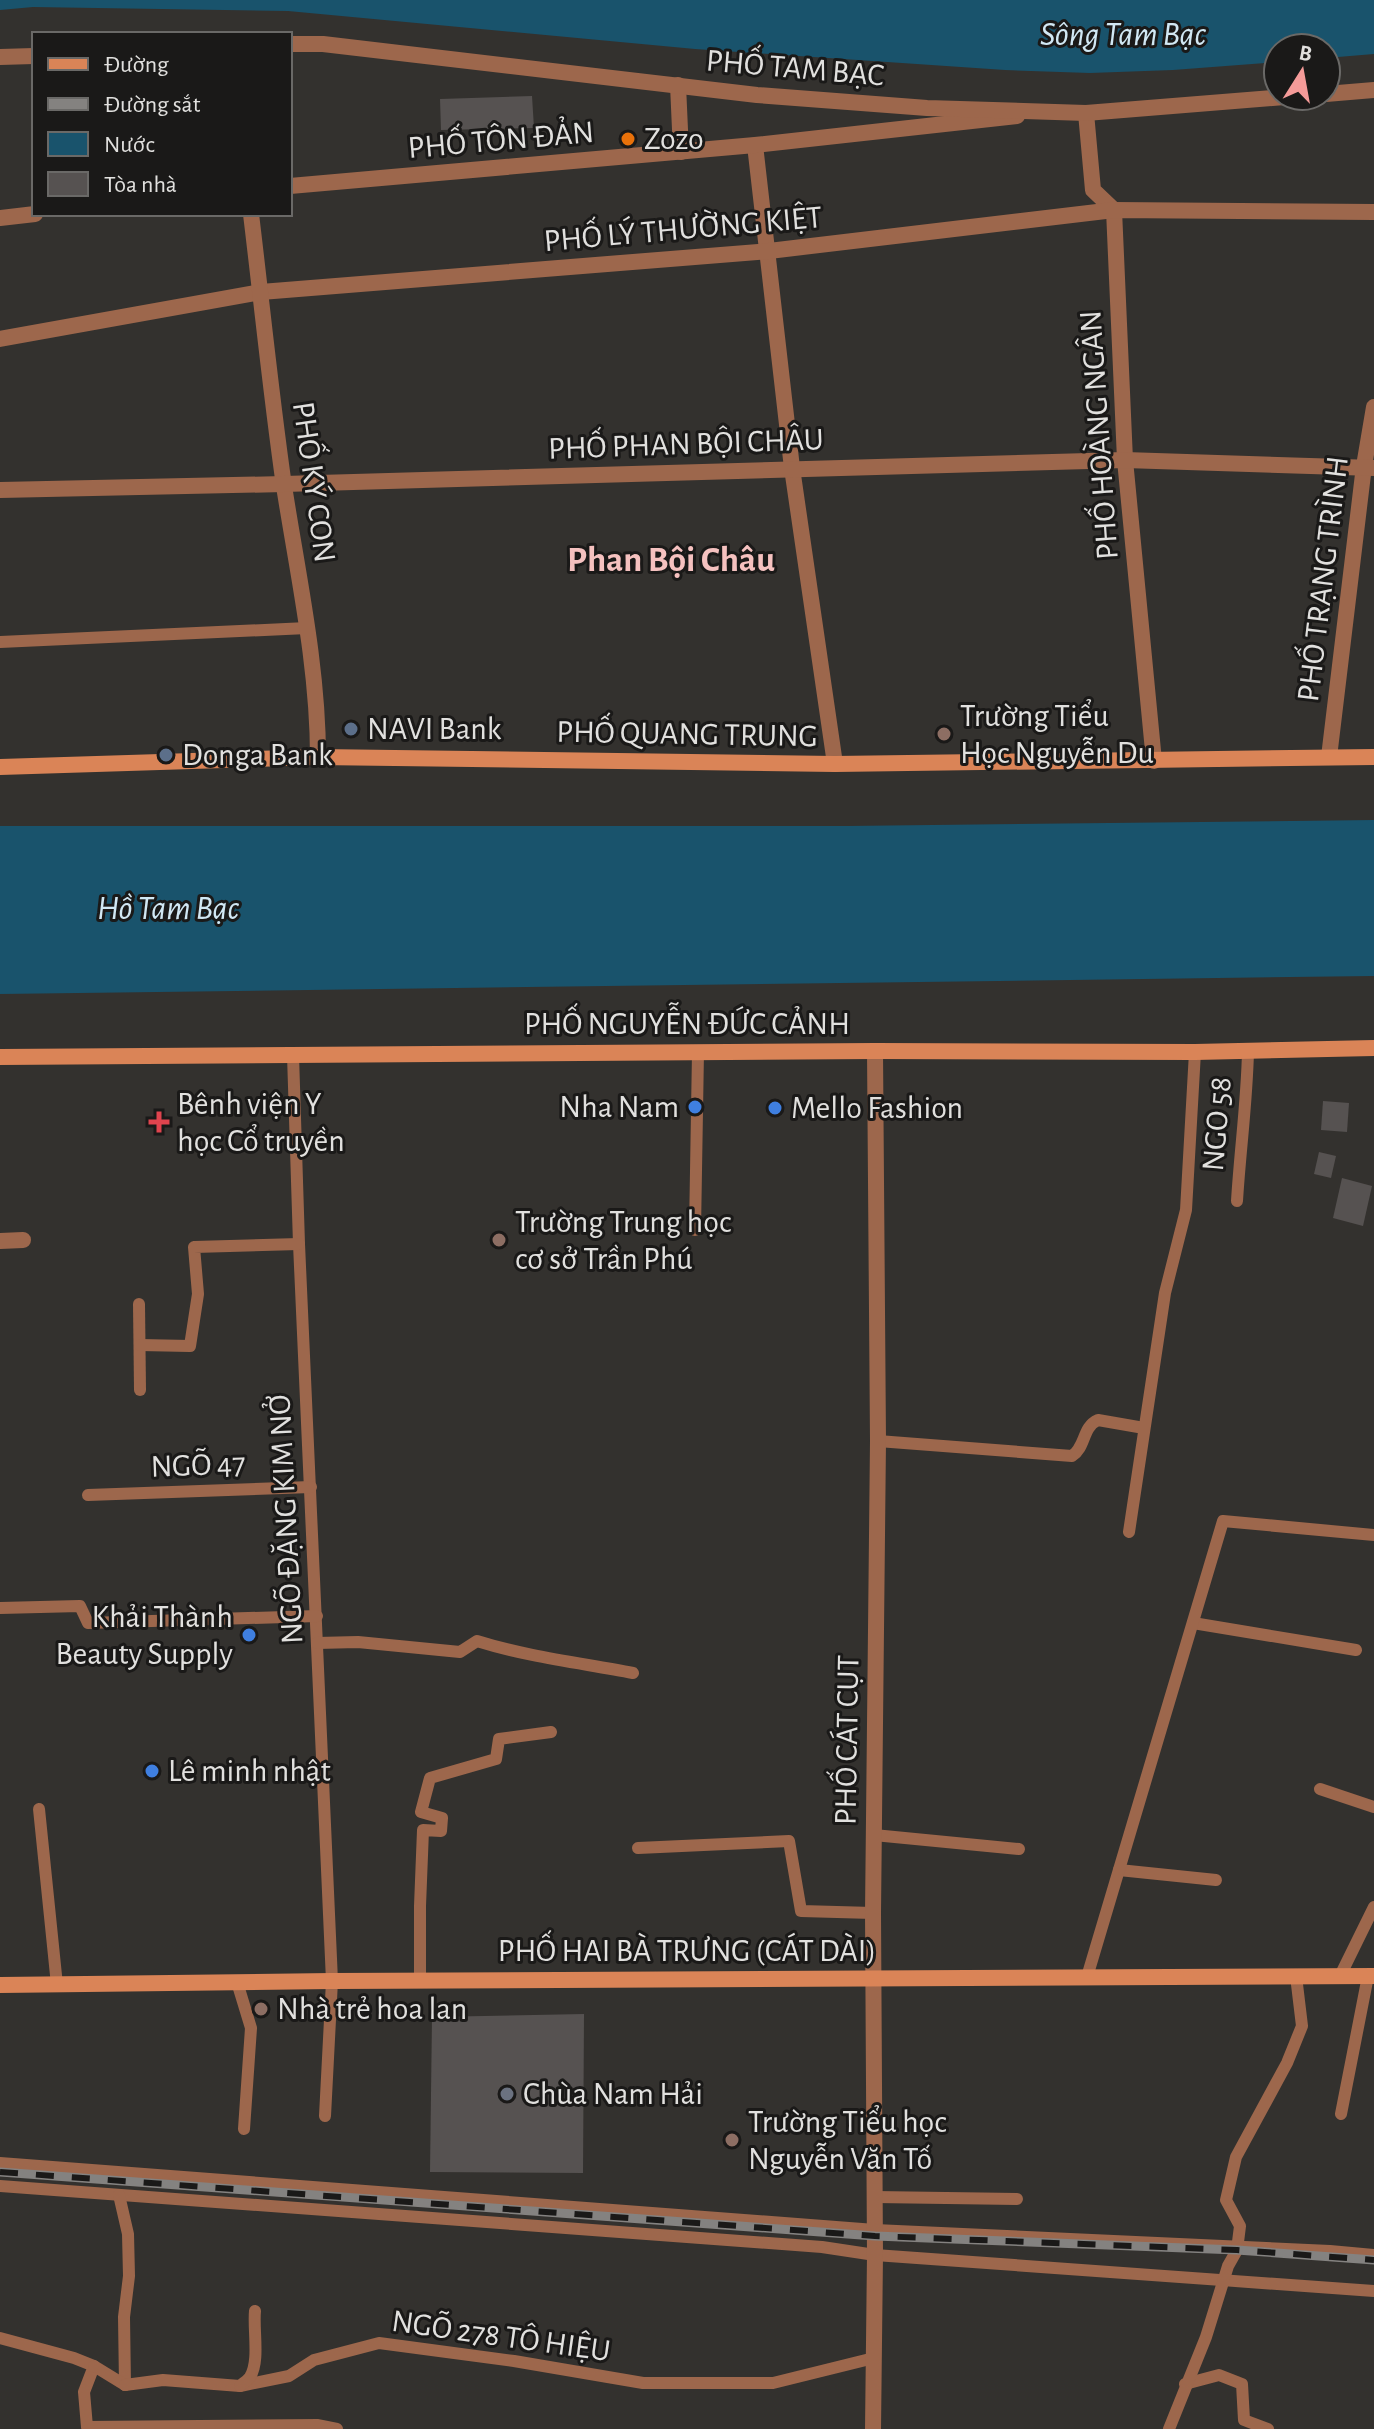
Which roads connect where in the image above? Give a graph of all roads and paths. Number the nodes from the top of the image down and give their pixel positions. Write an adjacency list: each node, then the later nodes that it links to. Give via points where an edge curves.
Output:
1 (292, 44): 4 (street, PHỐ TAM BẠC)
2 (32, 56): 3 (street)
3 (0, 57)
4 (678, 85): 8 (street, PHỐ TAM BẠC, via 927,108); 11 (street)
5 (1374, 90): 6 (street)
6 (1342, 93)
7 (1262, 99): 9 (street, PHỐ TAM BẠC)
8 (1051, 113): 9 (street, PHỐ TAM BẠC); 10 (street, PHỐ TÔN ĐẢN)
9 (1086, 113): 13 (street, via 1093,190)
10 (755, 145): 11 (street, PHỐ TÔN ĐẢN); 18 (street)
11 (681, 152): 12 (street, PHỐ TÔN ĐẢN)
12 (292, 186)
13 (1114, 210): 14 (street, PHỐ LÝ THƯỜNG KIỆT); 18 (street, PHỐ LÝ THƯỜNG KIỆT); 22 (street, PHỐ HOÀNG NGÂN)
14 (1374, 212)
15 (32, 214): 17 (street)
16 (251, 216): 19 (street, PHỐ KÝ CON)
17 (0, 218)
18 (769, 251): 19 (street, PHỐ LÝ THƯỜNG KIỆT); 24 (street)
19 (261, 292): 20 (street, PHỐ LÝ THƯỜNG KIỆT); 25 (street, PHỐ KÝ CON)
20 (0, 339)
21 (1374, 407): 23 (street, PHỐ TRẠNG TRÌNH)
22 (1125, 460): 23 (street, PHỐ PHAN BỘI CHÂU); 24 (street, PHỐ PHAN BỘI CHÂU); 32 (street, PHỐ HOÀNG NGÂN)
23 (1369, 467): 30 (street, PHỐ TRẠNG TRÌNH)
24 (792, 468): 25 (street, PHỐ PHAN BỘI CHÂU); 33 (street)
25 (284, 484): 26 (street, PHỐ PHAN BỘI CHÂU); 27 (street, PHỐ KÝ CON)
26 (0, 490)
27 (307, 628): 28 (lane); 29 (street, PHỐ KÝ CON)
28 (0, 642)
29 (318, 757): 33 (main road, PHỐ QUANG TRUNG); 34 (main road, PHỐ QUANG TRUNG)
30 (1329, 757): 31 (main road, PHỐ QUANG TRUNG); 32 (main road, PHỐ QUANG TRUNG)
31 (1374, 757)
32 (1154, 761): 33 (main road, PHỐ QUANG TRUNG)
33 (835, 764)
34 (0, 767)
35 (1374, 1048): 37 (main road, PHỐ NGUYỄN ĐỨC CẢNH)
36 (875, 1051): 38 (main road, PHỐ NGUYỄN ĐỨC CẢNH); 39 (main road, PHỐ NGUYỄN ĐỨC CẢNH); 51 (street, PHỐ CÁT CỤT)
37 (1248, 1051): 39 (main road, PHỐ NGUYỄN ĐỨC CẢNH); 42 (lane, NGO 58)
38 (698, 1052): 40 (main road, PHỐ NGUYỄN ĐỨC CẢNH); 43 (lane)
39 (1195, 1052): 50 (lane, via 1186,1210 1165,1293)
40 (293, 1055): 41 (main road, PHỐ NGUYỄN ĐỨC CẢNH); 46 (lane, NGÕ ĐẶNG KIM NỞ)
41 (0, 1057)
42 (1237, 1201)
43 (695, 1230)
44 (23, 1240): 45 (street)
45 (0, 1241)
46 (299, 1244): 48 (lane, via 194,1247 198,1294 190,1346); 52 (lane, NGÕ ĐẶNG KIM NỞ)
47 (139, 1304): 48 (lane)
48 (140, 1345): 49 (lane)
49 (140, 1390)
50 (1144, 1428): 51 (lane, via 1098,1420 1088,1427 1072,1456); 54 (lane)
51 (878, 1441): 66 (street, PHỐ CÁT CỤT)
52 (311, 1487): 53 (lane, NGÕ 47); 57 (lane, NGÕ ĐẶNG KIM NỞ)
53 (88, 1495)
54 (1129, 1532)
55 (1374, 1535): 58 (lane, via 1223,1521)
56 (0, 1608): 57 (lane, via 80,1606 88,1623)
57 (317, 1616): 59 (lane, NGÕ ĐẶNG KIM NỞ)
58 (1193, 1623): 60 (lane); 69 (lane)
59 (317, 1643): 61 (lane, via 460,1652 477,1641 517,1654); 78 (lane, NGÕ ĐẶNG KIM NỞ)
60 (1356, 1650)
61 (633, 1673)
62 (551, 1732): 79 (lane, via 499,1739 496,1759 430,1778 421,1812 442,1818 441,1831 423,1830)
63 (1320, 1789): 64 (lane)
64 (1374, 1807)
65 (39, 1809): 82 (lane)
66 (874, 1835): 68 (lane); 72 (street, PHỐ CÁT CỤT)
67 (638, 1848): 72 (lane, via 789,1841 801,1911)
68 (1019, 1849)
69 (1119, 1870): 70 (lane); 76 (lane)
70 (1216, 1880)
71 (1374, 1907): 74 (lane)
72 (873, 1913): 77 (street, PHỐ CÁT CỤT)
73 (1296, 1976): 74 (main road, PHỐ HAI BÀ TRƯNG (CÁT DÀI)); 76 (main road, PHỐ HAI BÀ TRƯNG (CÁT DÀI)); 92 (lane, via 1302,2026 1236,2157 1226,2200 1240,2226)
74 (1340, 1976): 75 (main road, PHỐ HAI BÀ TRƯNG (CÁT DÀI))
75 (1371, 1976): 83 (lane)
76 (1087, 1977): 77 (main road, PHỐ HAI BÀ TRƯNG (CÁT DÀI))
77 (873, 1979): 79 (main road, PHỐ HAI BÀ TRƯNG (CÁT DÀI)); 89 (street, PHỐ CÁT CỤT)
78 (332, 1981): 79 (main road, PHỐ HAI BÀ TRƯNG (CÁT DÀI)); 80 (main road, PHỐ HAI BÀ TRƯNG (CÁT DÀI)); 84 (lane, NGÕ ĐẶNG KIM NỞ)
79 (420, 1981)
80 (237, 1982): 82 (main road, PHỐ HAI BÀ TRƯNG (CÁT DÀI)); 85 (lane, via 251,2028)
81 (0, 1985): 82 (main road, PHỐ HAI BÀ TRƯNG (CÁT DÀI))
82 (57, 1985)
83 (1341, 2114)
84 (325, 2116)
85 (244, 2129)
86 (0, 2163): 91 (lane)
87 (0, 2186): 88 (lane)
88 (119, 2195): 93 (lane); 102 (lane, via 128,2234)
89 (875, 2197): 90 (lane); 91 (street, PHỐ CÁT CỤT)
90 (1017, 2199)
91 (875, 2230): 92 (lane); 93 (street, PHỐ CÁT CỤT)
92 (1237, 2247): 94 (lane); 95 (lane)
93 (875, 2255): 95 (lane); 99 (street, PHỐ CÁT CỤT)
94 (1374, 2255)
95 (1223, 2282): 96 (lane); 101 (lane)
96 (1374, 2291)
97 (255, 2311): 103 (lane, via 251,2376)
98 (0, 2338): 100 (lane)
99 (874, 2358): 103 (lane, NGÕ 278 TÔ HIỆU, via 773,2383 643,2383 379,2343 314,2360 289,2376); 106 (street, PHỐ CÁT CỤT)
100 (94, 2366): 102 (lane); 104 (lane, via 84,2392 87,2427)
101 (1185, 2384): 107 (lane); 108 (lane, via 1219,2375 1242,2384 1244,2420)
102 (125, 2385): 103 (lane, NGÕ 278 TÔ HIỆU, via 163,2380)
103 (240, 2386)
104 (254, 2428): 105 (lane)
105 (337, 2429)
106 (873, 2429)
107 (1169, 2429)
108 (1268, 2429)

